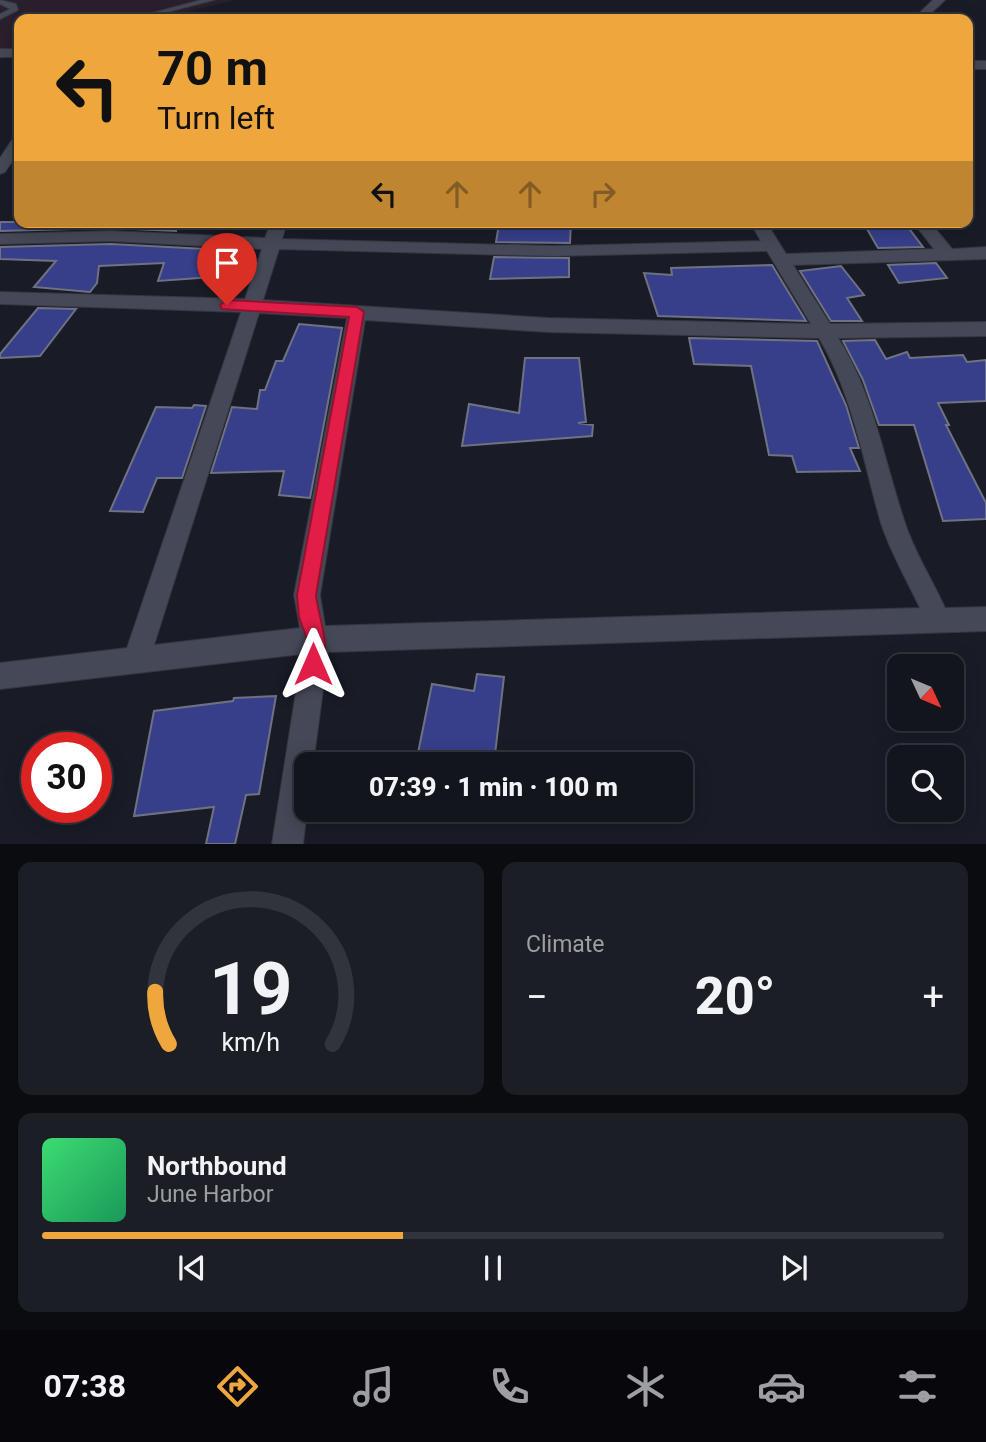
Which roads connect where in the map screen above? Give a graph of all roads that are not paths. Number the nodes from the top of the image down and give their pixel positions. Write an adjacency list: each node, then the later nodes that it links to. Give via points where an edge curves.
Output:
1 (210, 0): 4 (lane)
2 (940, 0): 5 (street)
3 (0, 2): 6 (lane, via 13,6)
4 (153, 14)
5 (925, 14)
6 (0, 17)
7 (14, 148): 8 (street)
8 (0, 169)
9 (277, 228): 13 (street)
10 (761, 228): 14 (street)
11 (926, 228): 16 (street)
12 (0, 239): 13 (street, via 111,236)
13 (271, 243): 14 (street, via 383,249); 18 (street)
14 (776, 253): 16 (street); 21 (street)
15 (986, 254): 16 (street)
16 (948, 255)
17 (2, 301): 18 (street)
18 (254, 306): 19 (street); 25 (street)
19 (357, 312): 21 (street, via 548,325); 24 (street, via 307,595)
20 (986, 329): 21 (street)
21 (823, 331): 23 (street, via 838,353 866,427 893,524)
22 (986, 619): 23 (street)
23 (938, 620): 24 (street)
24 (317, 639): 25 (street); 27 (street)
25 (137, 658): 26 (street)
26 (0, 676)
27 (287, 844)

